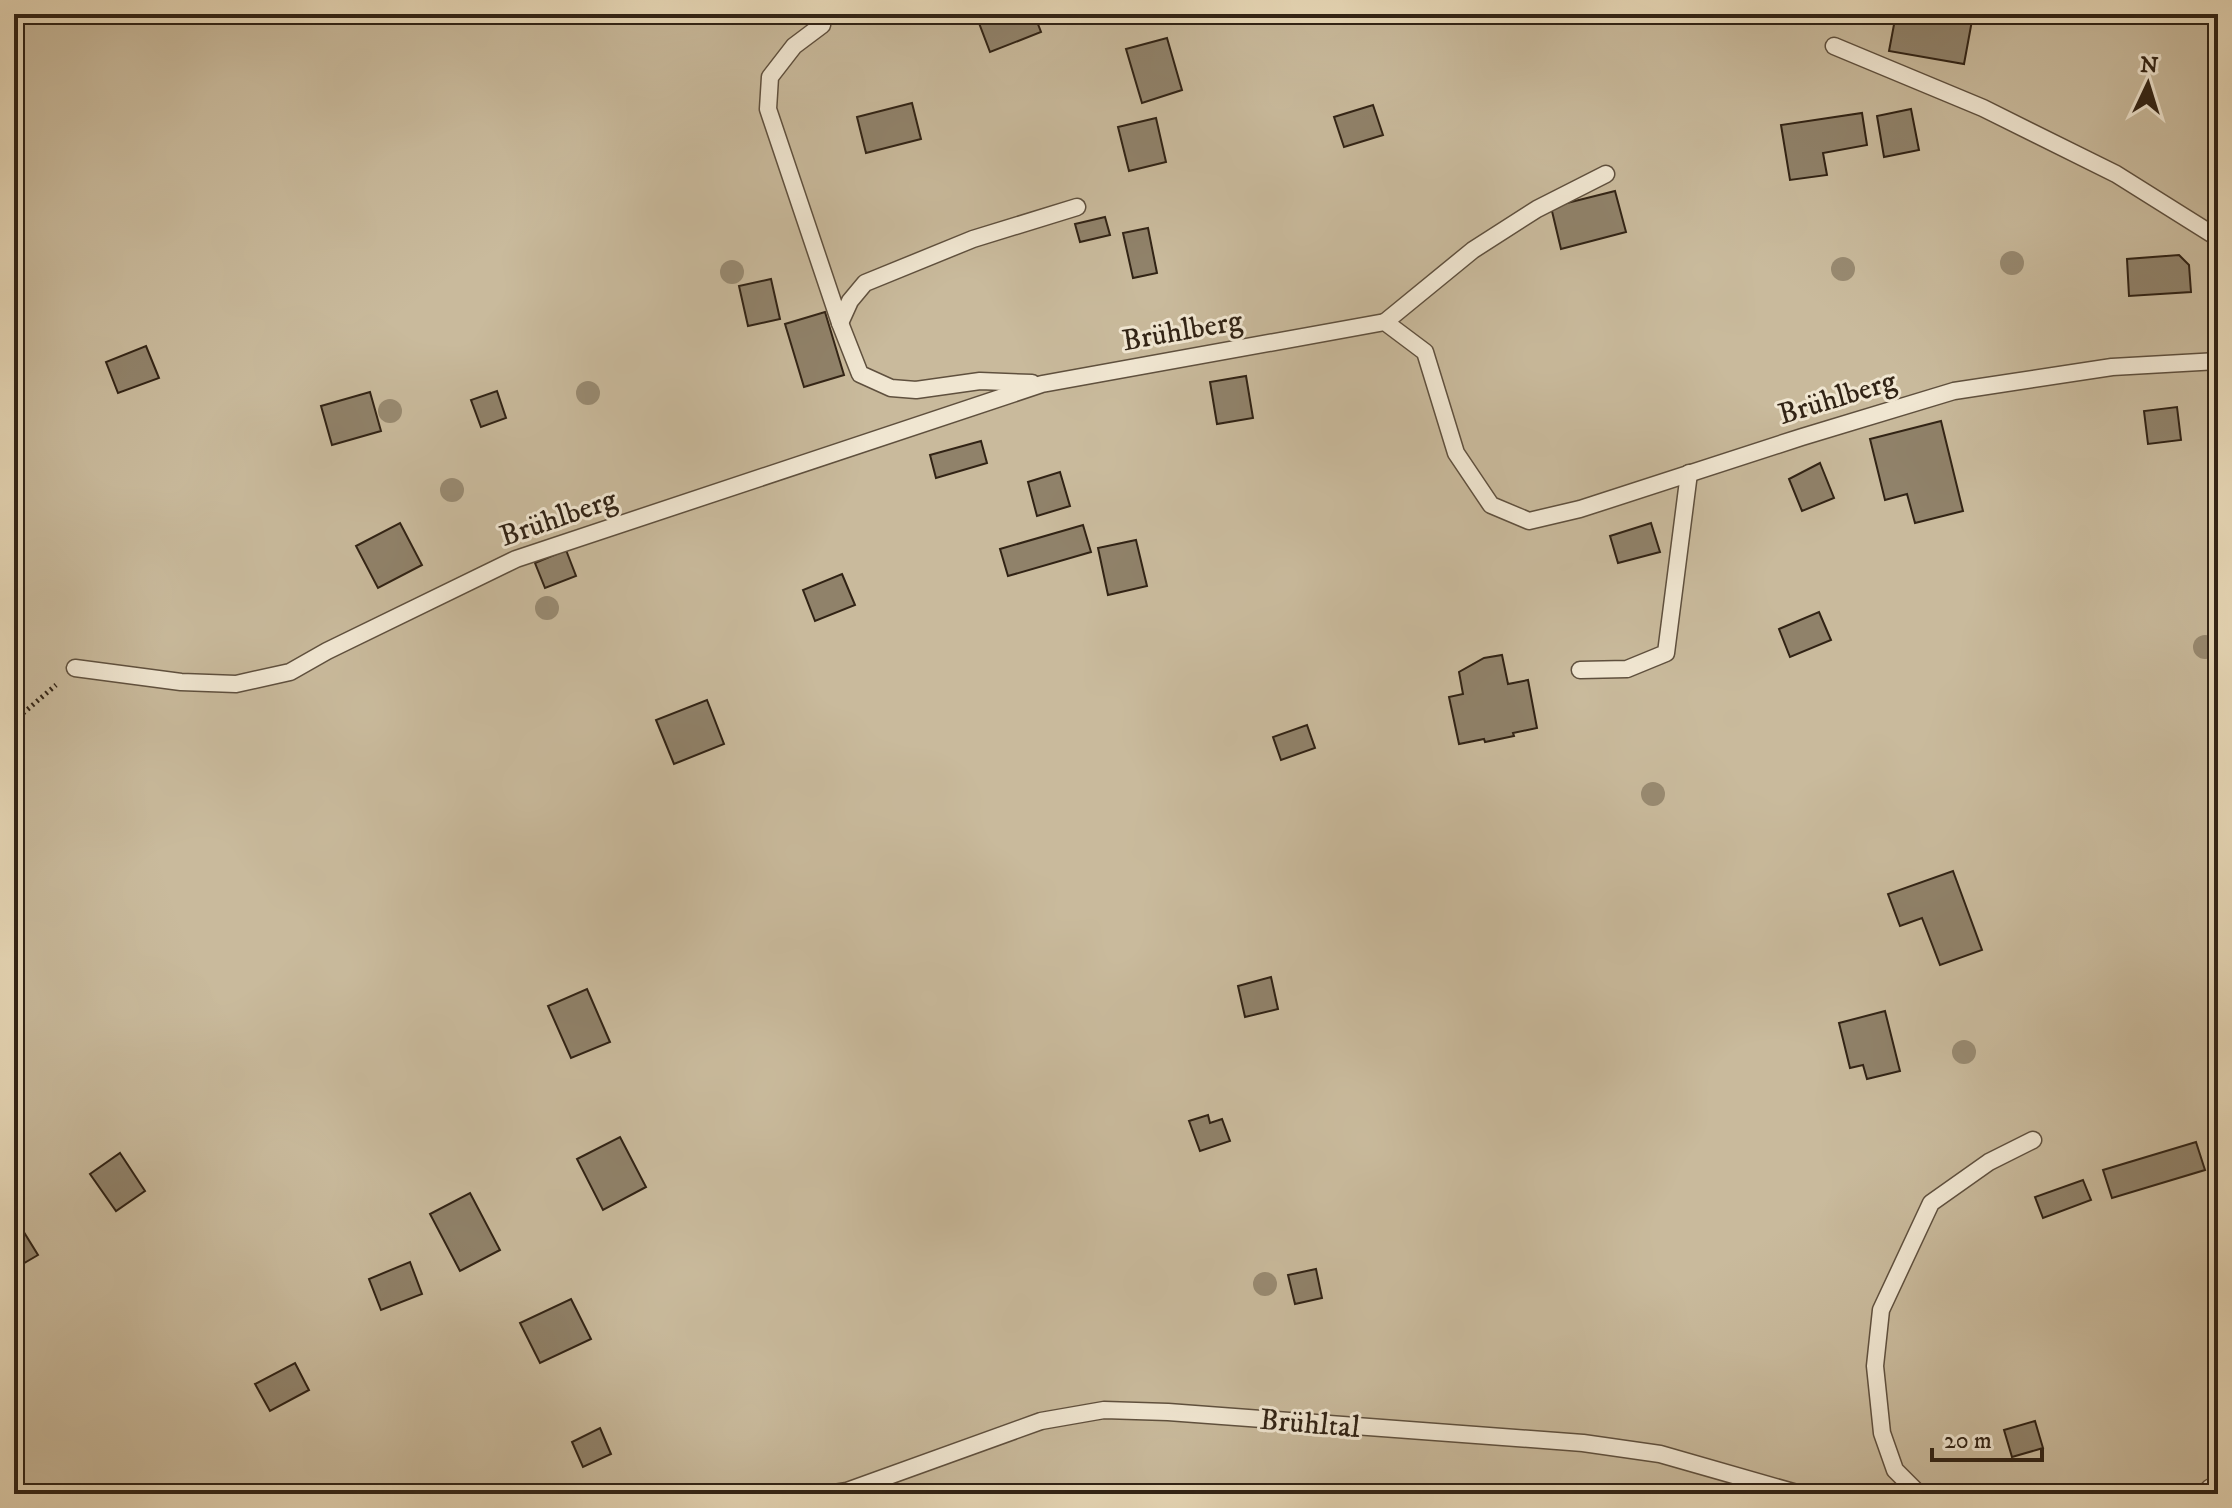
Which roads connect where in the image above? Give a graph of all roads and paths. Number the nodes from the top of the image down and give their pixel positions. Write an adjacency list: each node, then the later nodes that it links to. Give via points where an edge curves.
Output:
1 (822, 25): 7 (lane, via 794,46 770,77 768,109)
2 (1834, 46): 5 (lane, via 1983,108 2116,174)
3 (1606, 174): 6 (lane, via 1473,250)
4 (1077, 207): 7 (lane, via 973,239 865,283)
5 (2218, 238)
6 (1385, 322): 9 (lane, Brühlberg); 10 (lane, Brühlberg, via 1425,352 1456,453 1491,505 1529,521)
7 (840, 323): 9 (lane, via 860,374 891,388 980,381)
8 (2218, 361): 10 (lane, Brühlberg, via 2112,367 1954,391)
9 (1042, 384): 11 (lane, Brühlberg, via 516,559 290,672 236,684)
10 (1689, 473): 12 (lane, via 1666,653 1627,669)
11 (75, 668): 13 (path)
12 (1580, 670)
13 (14, 721)
14 (2033, 1140): 17 (lane, via 1989,1162 1931,1203 1881,1310 1875,1366 1882,1433 1895,1470)
15 (828, 1494): 16 (lane, Brühltal, via 1041,1421 1104,1410 1583,1443 1660,1454)
16 (1800, 1494)
17 (1919, 1494)

